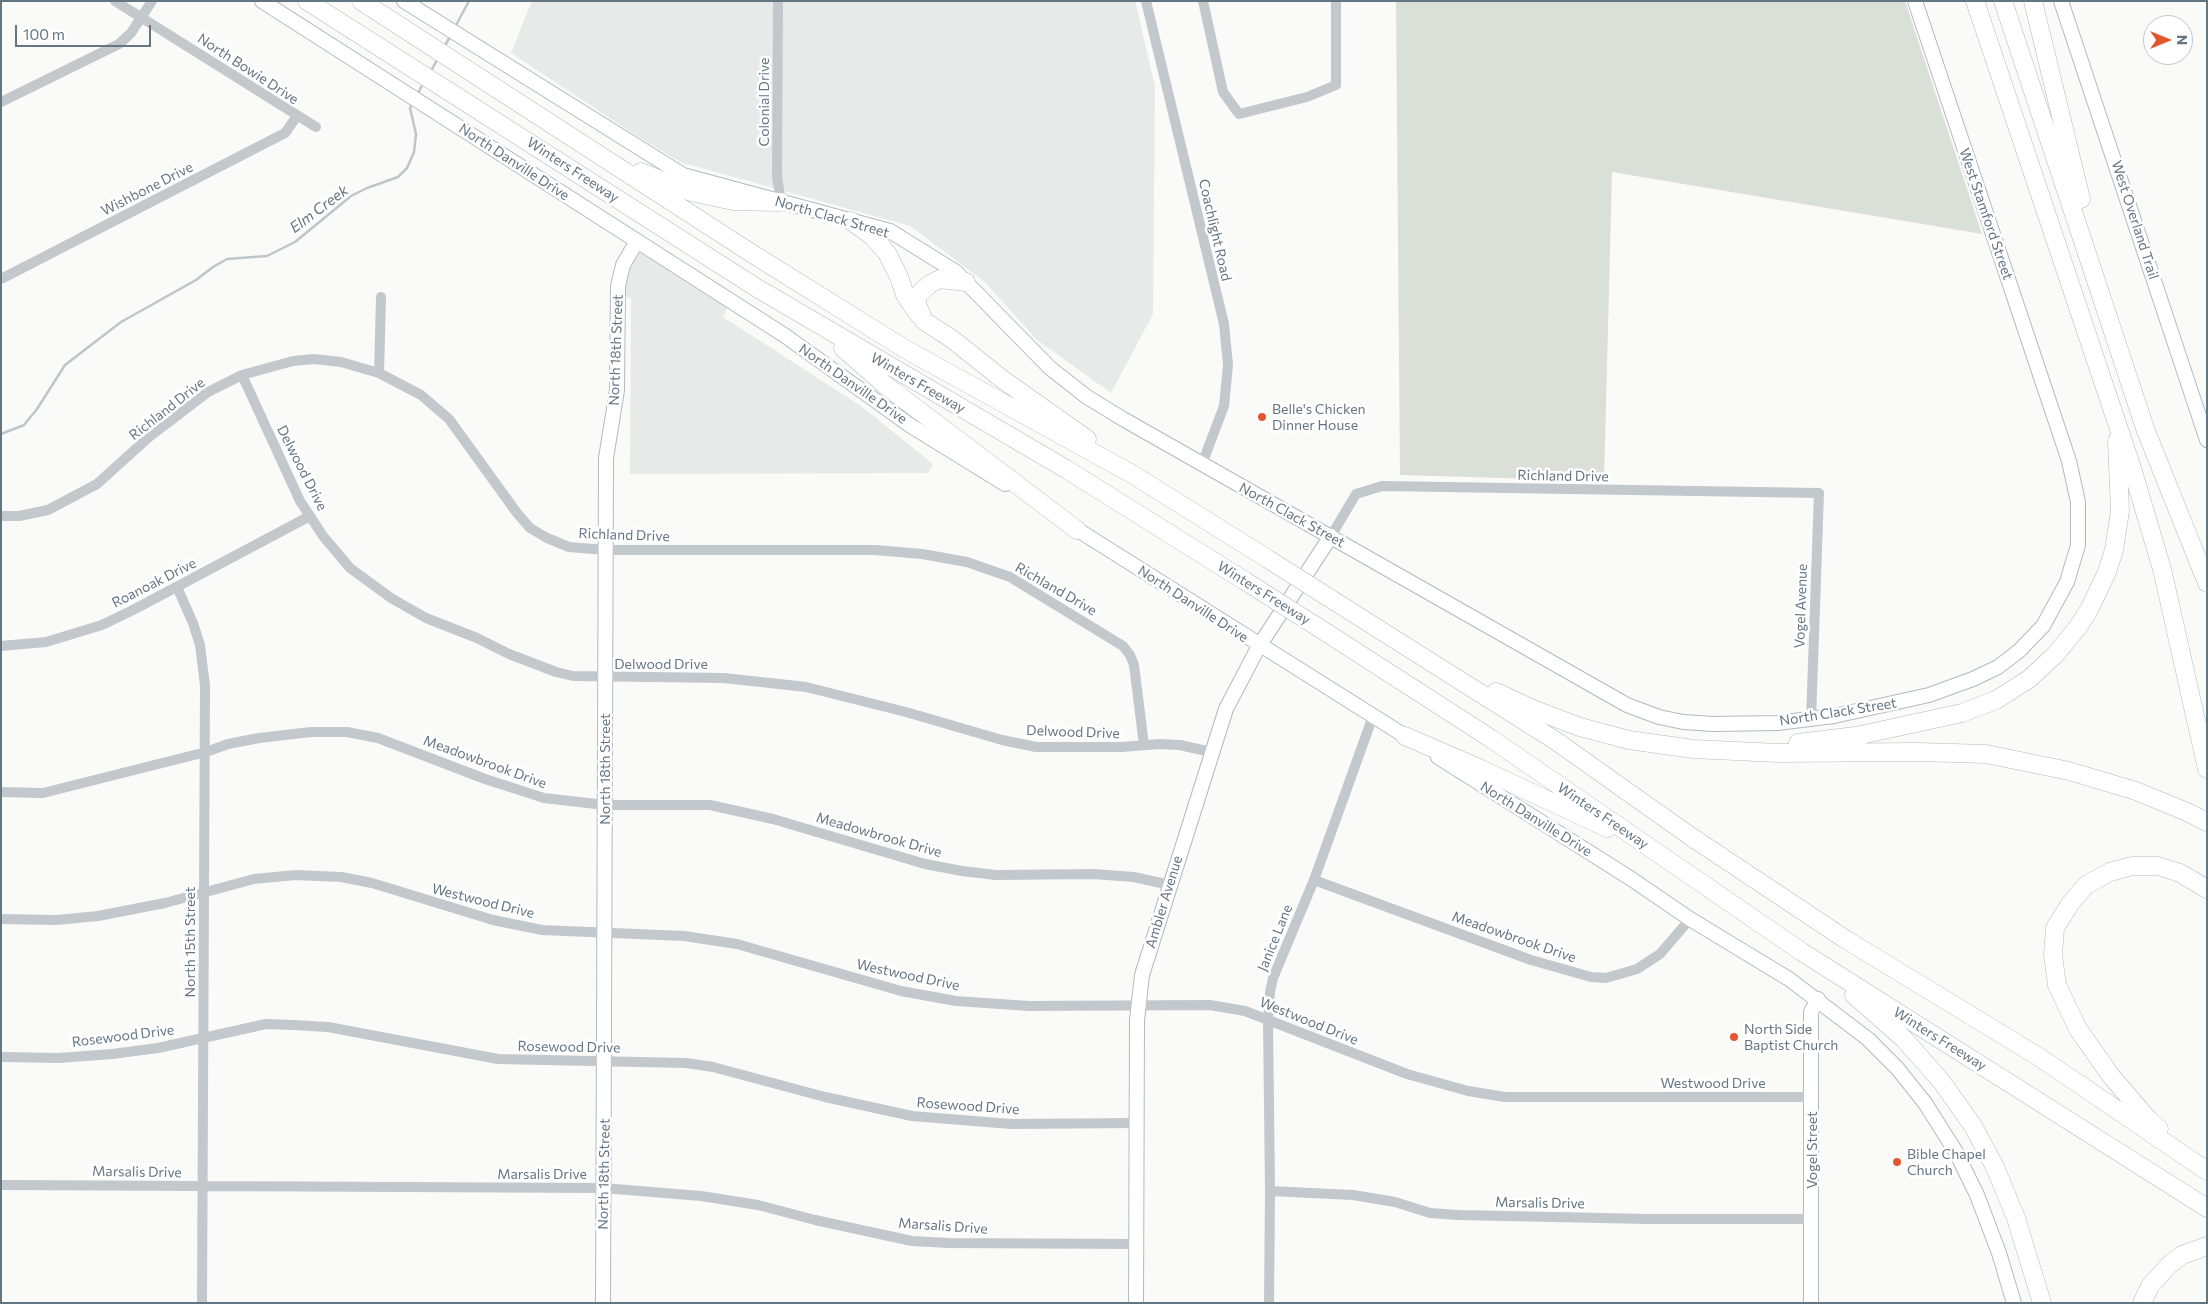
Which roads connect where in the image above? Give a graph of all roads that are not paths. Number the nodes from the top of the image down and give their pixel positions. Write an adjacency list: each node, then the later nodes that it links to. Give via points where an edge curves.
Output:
1 (116, 1): 16 (street, North Bowie Drive)
2 (152, 1): 16 (street)
3 (262, 1): 24 (main road, North Danville Drive)
4 (307, 1): 29 (highway, Winters Freeway)
5 (361, 1): 20 (highway, Winters Freeway)
6 (404, 1): 21 (main road, North Clack Street, via 683,176)
7 (778, 1): 21 (street, Colonial Drive, via 777,177)
8 (1146, 1): 35 (street, Coachlight Road, via 1224,324 1228,365 1224,406)
9 (1203, 1): 10 (street, via 1223,92 1239,114 1307,97 1336,85)
10 (1336, 1)
11 (1915, 1): 33 (main road, West Stamford Street)
12 (1975, 1): 32 (highway)
13 (2003, 1): 23 (highway)
14 (2033, 1): 23 (highway, via 2083,208)
15 (2061, 1): 34 (main road, West Overland Trail)
16 (142, 18): 17 (street, via 119,44); 18 (street, North Bowie Drive)
17 (1, 102)
18 (297, 116): 19 (street, North Bowie Drive); 25 (street, Wishbone Drive, via 286,133)
19 (316, 127)
20 (590, 148): 21 (highway, via 648,176 691,192 733,201); 36 (highway, Winters Freeway, via 905,349)
21 (781, 202): 22 (main road, North Clack Street)
22 (851, 221): 26 (main road, North Clack Street, via 890,231 956,272); 28 (highway, via 872,236 887,253 905,296)
23 (2082, 237): 43 (highway, via 2146,431)
24 (637, 241): 40 (main road, North Danville Drive, via 784,335 911,426); 42 (main road, North 18th Street, via 624,265 618,286 617,390 606,458)
25 (2, 278)
26 (966, 282): 28 (highway, via 940,279 919,294 916,302); 35 (main road, North Clack Street, via 1050,368 1087,397)
27 (381, 297): 30 (street)
28 (924, 321): 36 (highway)
29 (815, 322): 40 (highway, via 884,384); 60 (highway, Winters Freeway, bridge, via 1066,469 1245,581 1490,738)
30 (380, 373): 31 (street, Richland Drive, via 341,362 314,359 278,364); 42 (street, Richland Drive, via 421,395 449,419 530,528 569,547)
31 (242, 375): 38 (street, Richland Drive, via 208,392 149,437 97,484 48,510); 39 (street, Delwood Drive)
32 (2118, 423): 53 (highway, via 2120,511 2107,572 2078,627 2029,679 1996,700 1922,723 1856,736 1786,744); 56 (highway, via 2162,569)
33 (2057, 426): 50 (main road, North Clack Street, via 2078,502 2078,545 2067,582 2043,626 1998,667 1973,679 1929,695)
34 (2207, 440)
35 (1202, 464): 41 (main road, North Clack Street)
36 (1132, 474): 47 (highway, Winters Freeway, bridge)
37 (1819, 493): 41 (street, Richland Drive, via 1382,486 1356,494); 50 (street, Vogel Avenue)
38 (1, 516)
39 (310, 516): 44 (street, Roanoak Drive); 48 (street, Delwood Drive, via 350,568 391,598 426,618 556,672)
40 (1077, 530): 46 (main road, North Danville Drive)
41 (1331, 536): 46 (main road, Ambler Avenue); 50 (main road, North Clack Street, via 1627,705 1683,722)
42 (606, 550): 48 (main road, North 18th Street); 52 (street, Richland Drive, via 875,550 946,558 984,567 1028,587 1123,646 1134,666)
43 (2207, 583)
44 (177, 587): 45 (street, Roanoak Drive, via 78,634 46,642); 54 (street, North 15th Street, via 200,645 205,686)
45 (1, 646)
46 (1259, 646): 49 (main road, North Danville Drive); 55 (main road, Ambler Avenue, via 1226,709)
47 (1409, 647): 53 (highway, via 1535,710 1571,723 1629,740); 77 (highway, Winters Freeway, via 1556,741 1690,836 1845,939 2039,1057)
48 (605, 678): 52 (street, Delwood Drive, via 724,678 806,687 1036,747); 58 (main road, North 18th Street)
49 (1373, 716): 51 (main road, North Danville Drive); 61 (street, Janice Lane)
50 (1811, 720)
51 (1405, 736): 60 (highway, via 1600,825); 66 (main road, North Danville Drive)
52 (1144, 744): 55 (street, Delwood Drive, via 1180,745)
53 (1693, 749): 59 (highway, via 1778,753 1986,754 2069,770 2136,791)
54 (206, 752): 57 (street, Meadowbrook Drive, via 42,793); 58 (street, Meadowbrook Drive, via 228,744 283,734 346,732 378,738 485,780 544,798); 64 (street, North 15th Street)
55 (1211, 752): 62 (main road, Ambler Avenue)
56 (2207, 769)
57 (1, 792)
58 (605, 805): 62 (street, Meadowbrook Drive, via 710,805 773,819 925,864 962,871 996,875 1093,874 1134,877); 67 (main road, North 18th Street)
59 (2207, 822)
60 (1670, 861): 68 (highway, Winters Freeway)
61 (1314, 880): 66 (street, Meadowbrook Drive, via 1531,960 1591,977 1606,978 1636,969 1660,954); 71 (street, Janice Lane, via 1273,978)
62 (1170, 885): 70 (main road, Ambler Avenue, via 1142,975)
63 (2207, 889): 77 (highway, via 2180,872 2158,866 2132,866 2110,872 2086,885 2070,904 2055,928 2053,955 2057,985 2078,1029 2111,1076 2148,1119)
64 (204, 893): 65 (street, Westwood Drive, via 98,916 56,920); 67 (street, Westwood Drive, via 254,879 296,875 341,877 372,883 493,920 542,930); 72 (street, North 15th Street)
65 (1, 919)
66 (1690, 919): 69 (main road, North Danville Drive)
67 (605, 933): 70 (street, Westwood Drive, via 684,936 737,944 901,991 956,1001 1029,1006); 74 (main road, North 18th Street)
68 (1802, 952): 82 (highway, Winters Freeway); 92 (highway, via 1904,1039 1941,1081 1972,1126 1995,1167 2016,1218)
69 (1818, 999): 75 (main road, Vogel Street, via 1811,1012); 91 (main road, North Danville Drive, via 1897,1068 1930,1110 1977,1195)
70 (1137, 1005): 71 (street, Westwood Drive, via 1210,1005 1244,1010); 76 (main road, Ambler Avenue)
71 (1268, 1019): 75 (street, Westwood Drive, via 1406,1074 1468,1091 1505,1097); 81 (street, Janice Lane)
72 (203, 1037): 73 (street, Rosewood Drive, via 158,1048 112,1054 59,1058); 74 (street, Rosewood Drive, via 266,1024 302,1025 498,1059); 79 (street, North 15th Street)
73 (1, 1057)
74 (605, 1062): 76 (street, Rosewood Drive, via 686,1062 912,1116 1011,1124); 80 (main road, North 18th Street)
75 (1811, 1097): 83 (main road, Vogel Street)
76 (1136, 1123): 84 (main road, Ambler Avenue)
77 (2207, 1171)
78 (1, 1185): 79 (street, Marsalis Drive)
79 (204, 1187): 80 (street, Marsalis Drive); 86 (street, North 15th Street)
80 (603, 1188): 84 (street, Marsalis Drive, via 701,1196 758,1205 912,1241); 87 (main road, North 18th Street)
81 (1270, 1191): 83 (street, Marsalis Drive, via 1353,1195 1395,1202 1430,1213 1458,1215); 89 (street, Janice Lane)
82 (2207, 1208)
83 (1812, 1219): 90 (main road, Vogel Street)
84 (1137, 1244): 88 (main road, Ambler Avenue)
85 (2207, 1246): 93 (highway, via 2182,1255 2168,1265 2150,1286)
86 (202, 1303)
87 (603, 1303)
88 (1136, 1303)
89 (1269, 1303)
90 (1811, 1303)
91 (2014, 1303)
92 (2042, 1303)
93 (2142, 1303)

